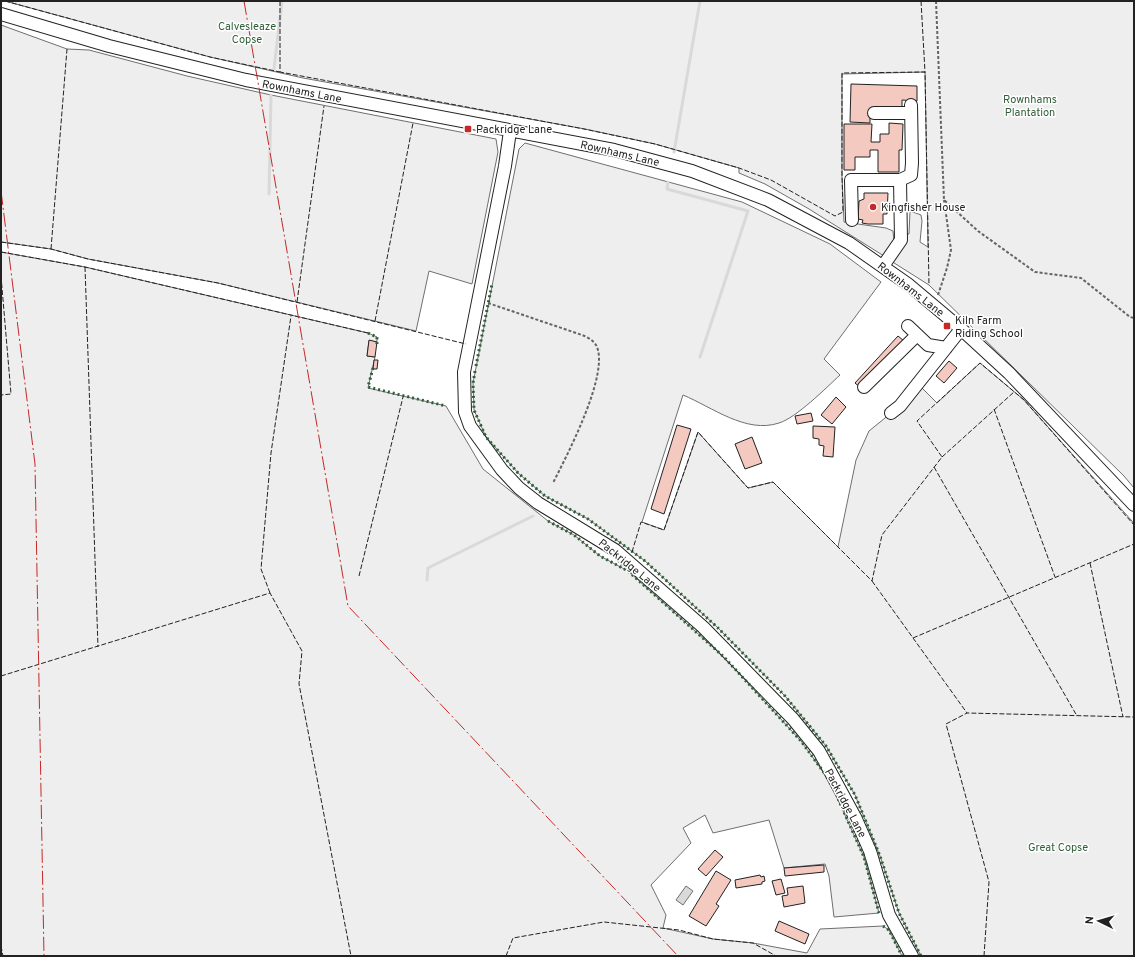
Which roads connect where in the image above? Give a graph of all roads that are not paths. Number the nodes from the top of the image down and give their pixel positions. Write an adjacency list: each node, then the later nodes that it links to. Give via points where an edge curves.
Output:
1 (1, 14): 3 (street, Rownhams Lane, via 210,72)
2 (874, 113): 4 (street, via 911,109 912,163 910,175)
3 (510, 131): 6 (street, Rownhams Lane, via 614,150 720,180 809,220); 14 (street, Packridge Lane, via 464,372 463,394 470,426 502,470 519,488 538,503 615,550 702,627 793,719 818,751 855,817 870,850 889,915)
4 (900, 180): 5 (street, via 851,180); 6 (street, via 901,240)
5 (852, 220)
6 (883, 266): 8 (street, Rownhams Lane)
7 (908, 326): 9 (street)
8 (961, 329): 10 (street); 13 (street, Rownhams Lane, via 1010,373)
9 (916, 336): 10 (street, via 928,345); 11 (street)
10 (946, 348): 12 (street)
11 (864, 388)
12 (892, 413)
13 (1134, 505)
14 (912, 956)

